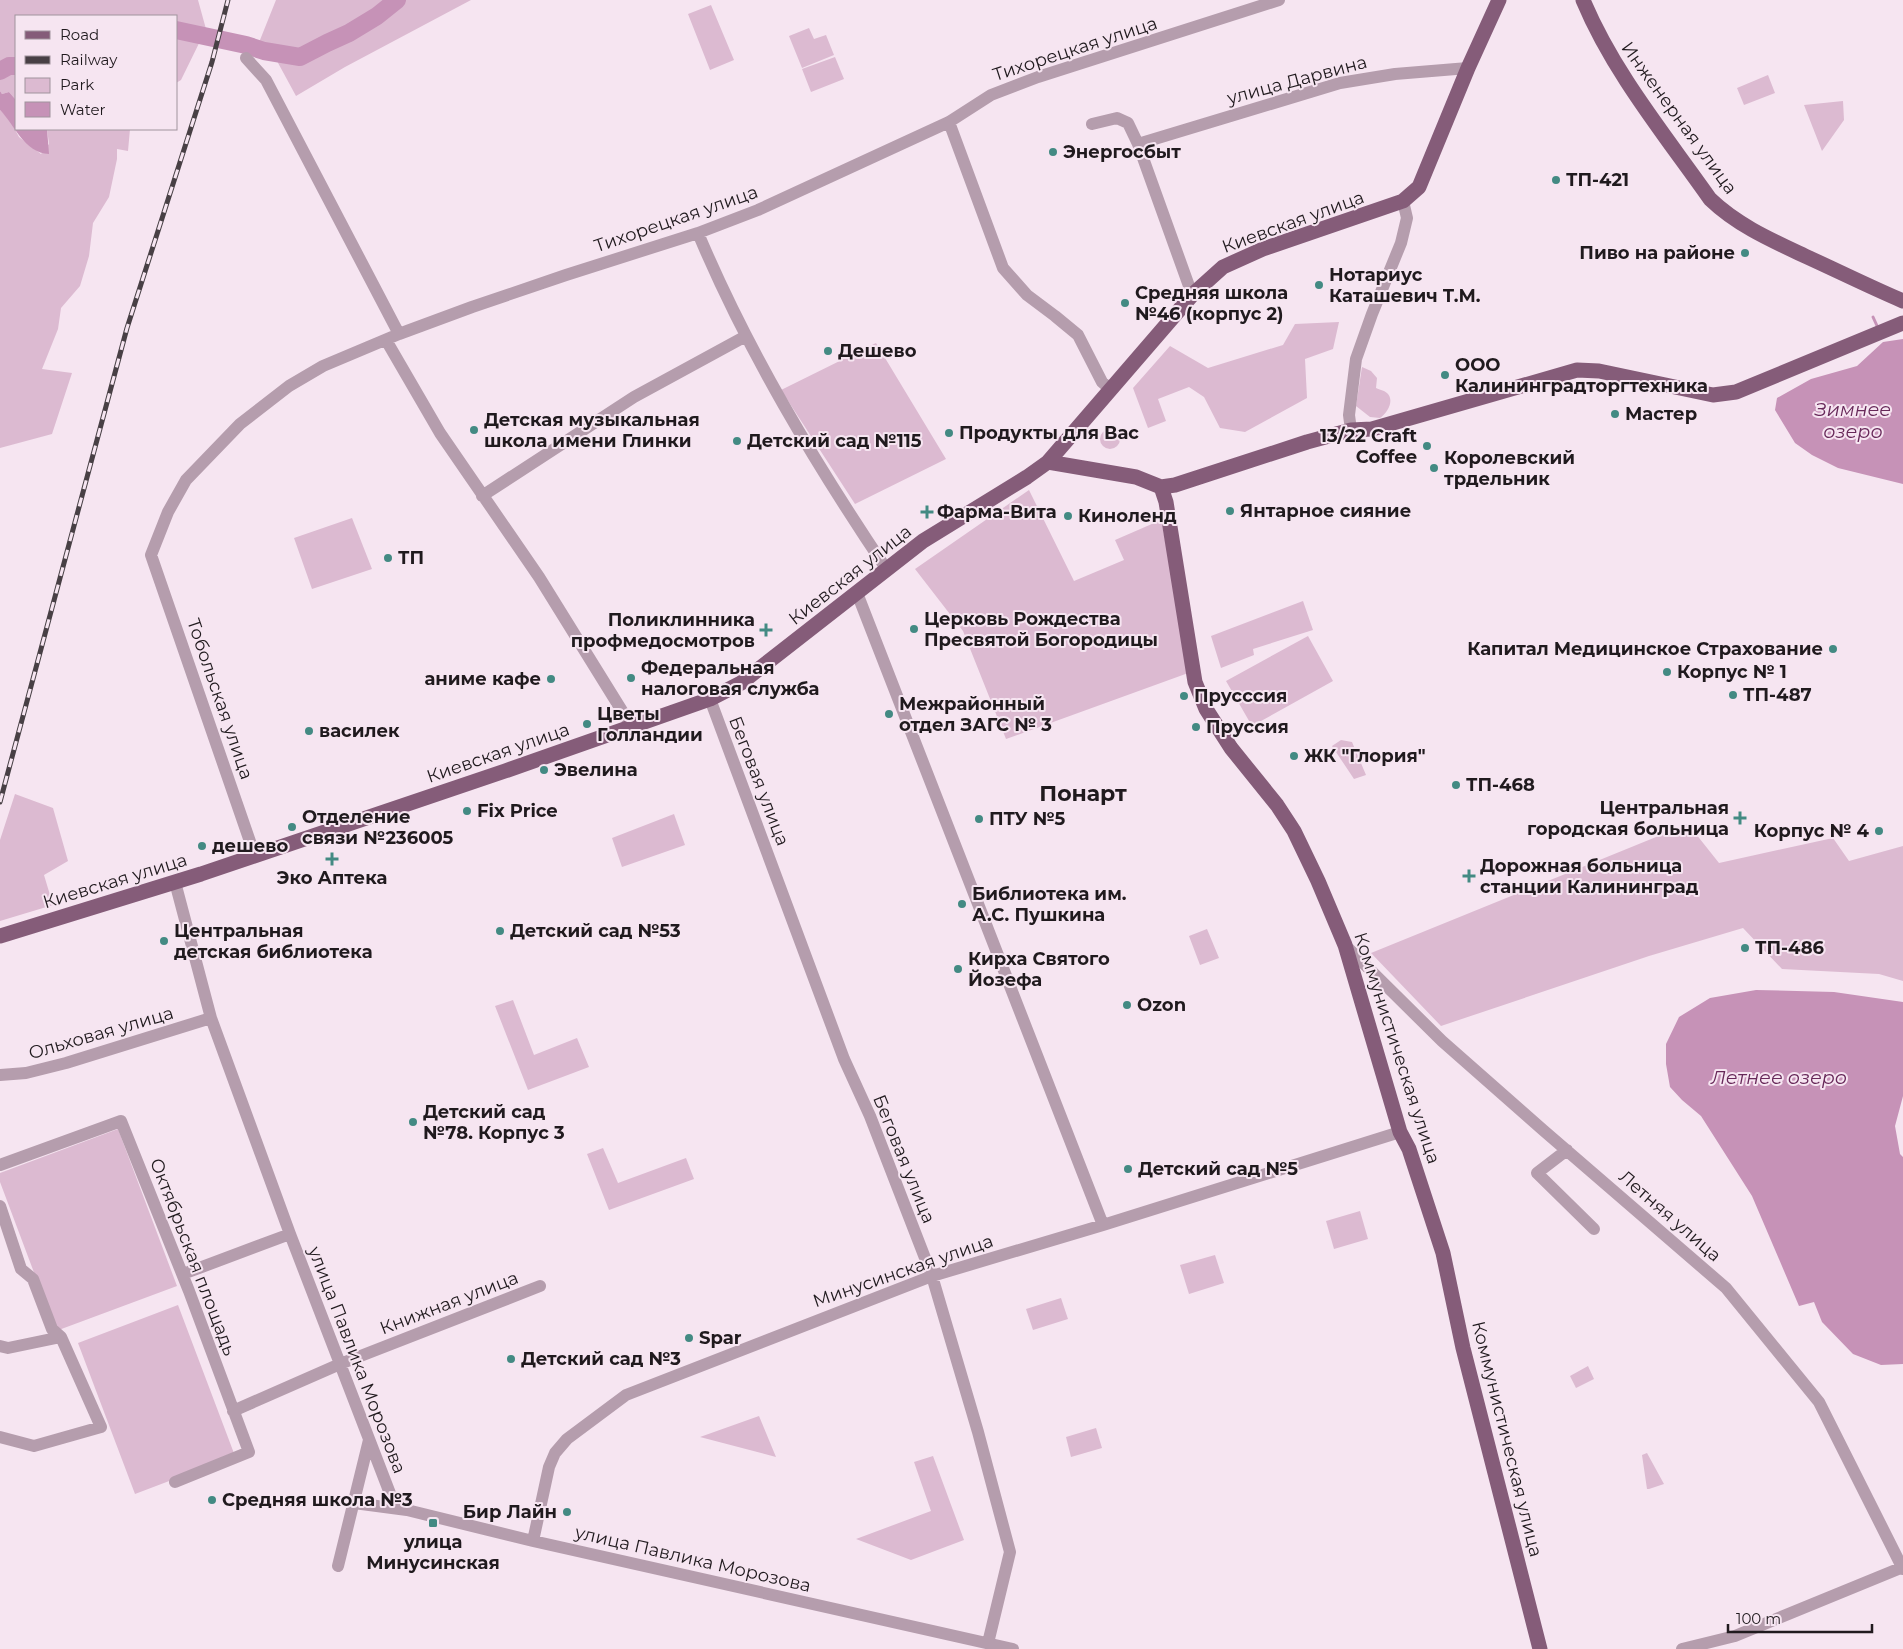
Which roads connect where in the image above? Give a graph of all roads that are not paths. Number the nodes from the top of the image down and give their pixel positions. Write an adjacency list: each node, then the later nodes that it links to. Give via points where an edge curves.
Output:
1 (1279, 0): 6 (street, Тихорецкая улица, via 1038,77 991,95)
2 (1499, 0): 5 (main road, Киевская улица)
3 (1583, 0): 12 (main road, Инженерная улица, via 1604,46 1710,198 1724,212 1758,233)
4 (246, 58): 14 (street, via 266,80)
5 (1468, 68): 8 (street, улица Дарвина, via 1395,74 1340,83); 9 (main road, Киевская улица, via 1419,187)
6 (949, 122): 10 (street, Тихорецкая улица, via 780,200); 17 (street, via 1003,268 1027,296 1078,335 1102,382)
7 (1092, 124): 8 (street, via 1116,118 1128,123)
8 (1138, 144): 11 (street)
9 (1403, 201): 11 (main road, Киевская улица, via 1232,262); 18 (street, via 1407,218 1401,243 1356,359 1349,415)
10 (698, 233): 14 (street, Тихорецкая улица); 15 (street)
11 (1193, 294): 17 (main road, Киевская улица)
12 (1903, 301)
13 (1903, 323): 18 (main road, via 1726,394 1713,395 1599,371 1578,370 1372,429)
14 (399, 334): 16 (street, Тихорецкая улица)
15 (746, 336): 21 (street, via 634,396); 23 (street, via 820,467)
16 (386, 340): 21 (street, via 440,433); 22 (street, Тихорецкая улица, via 323,366 289,386 240,424 186,480 168,512)
17 (1110, 390): 19 (main road, Киевская улица)
18 (1351, 430): 20 (main road, via 1175,486)
19 (1048, 462): 20 (main road, via 1136,477); 23 (main road, Киевская улица, via 923,541)
20 (1161, 487): 30 (main road, Коммунистическая улица, via 1195,682 1206,709 1231,748 1294,831)
21 (482, 496): 26 (street, via 539,577)
22 (151, 555): 27 (street, Тобольская улица)
23 (887, 570): 24 (main road, Киевская улица)
24 (857, 593): 25 (main road, Киевская улица, via 741,684); 37 (street)
25 (710, 699): 26 (main road, Киевская улица); 41 (street, Беговая улица, via 842,1052)
26 (632, 727): 27 (main road, Киевская улица)
27 (254, 856): 28 (main road, Киевская улица)
28 (175, 882): 29 (main road, Киевская улица); 31 (street, улица Павлика Морозова)
29 (0, 936)
30 (1345, 945): 33 (main road, Коммунистическая улица); 34 (street, Летняя улица, via 1442,1041)
31 (211, 1018): 32 (street, Ольховая улица, via 66,1063 26,1073); 39 (street, улица Павлика Морозова)
32 (0, 1074)
33 (1400, 1132): 37 (street, Минусинская улица); 57 (main road, Коммунистическая улица, via 1409,1148 1444,1253 1463,1348)
34 (1567, 1150): 38 (street, via 1538,1173); 54 (street, Летняя улица, via 1726,1288 1819,1402)
35 (0, 1165): 40 (street, Октябрьская площадь, via 121,1121)
36 (0, 1206): 43 (street, via 21,1269 33,1279 52,1330)
37 (1103, 1225): 41 (street, Минусинская улица)
38 (1594, 1229)
39 (290, 1234): 40 (street); 45 (street, улица Павлика Морозова)
40 (183, 1274): 46 (street, Октябрьская площадь)
41 (932, 1276): 52 (street, Минусинская улица, via 626,1395 567,1439 555,1453); 55 (street, Беговая улица, via 1010,1552)
42 (540, 1286): 45 (street, Книжная улица)
43 (61, 1337): 44 (street, via 8,1348); 47 (street, via 101,1427 34,1446)
44 (0, 1346)
45 (340, 1364): 46 (street, Книжная улица); 48 (street, улица Павлика Морозова)
46 (233, 1411): 49 (street, Октябрьская площадь, via 249,1452)
47 (0, 1437)
48 (370, 1440): 50 (street); 51 (street, улица Павлика Морозова, via 391,1496)
49 (175, 1482)
50 (354, 1503): 51 (street); 53 (street)
51 (407, 1510): 52 (street, улица Павлика Морозова)
52 (533, 1541): 55 (street, улица Павлика Морозова)
53 (338, 1566)
54 (1903, 1568): 58 (street, via 1734,1636)
55 (988, 1643): 56 (street, улица Павлика Морозова)
56 (1013, 1649)
57 (1540, 1649)
58 (1682, 1649)

